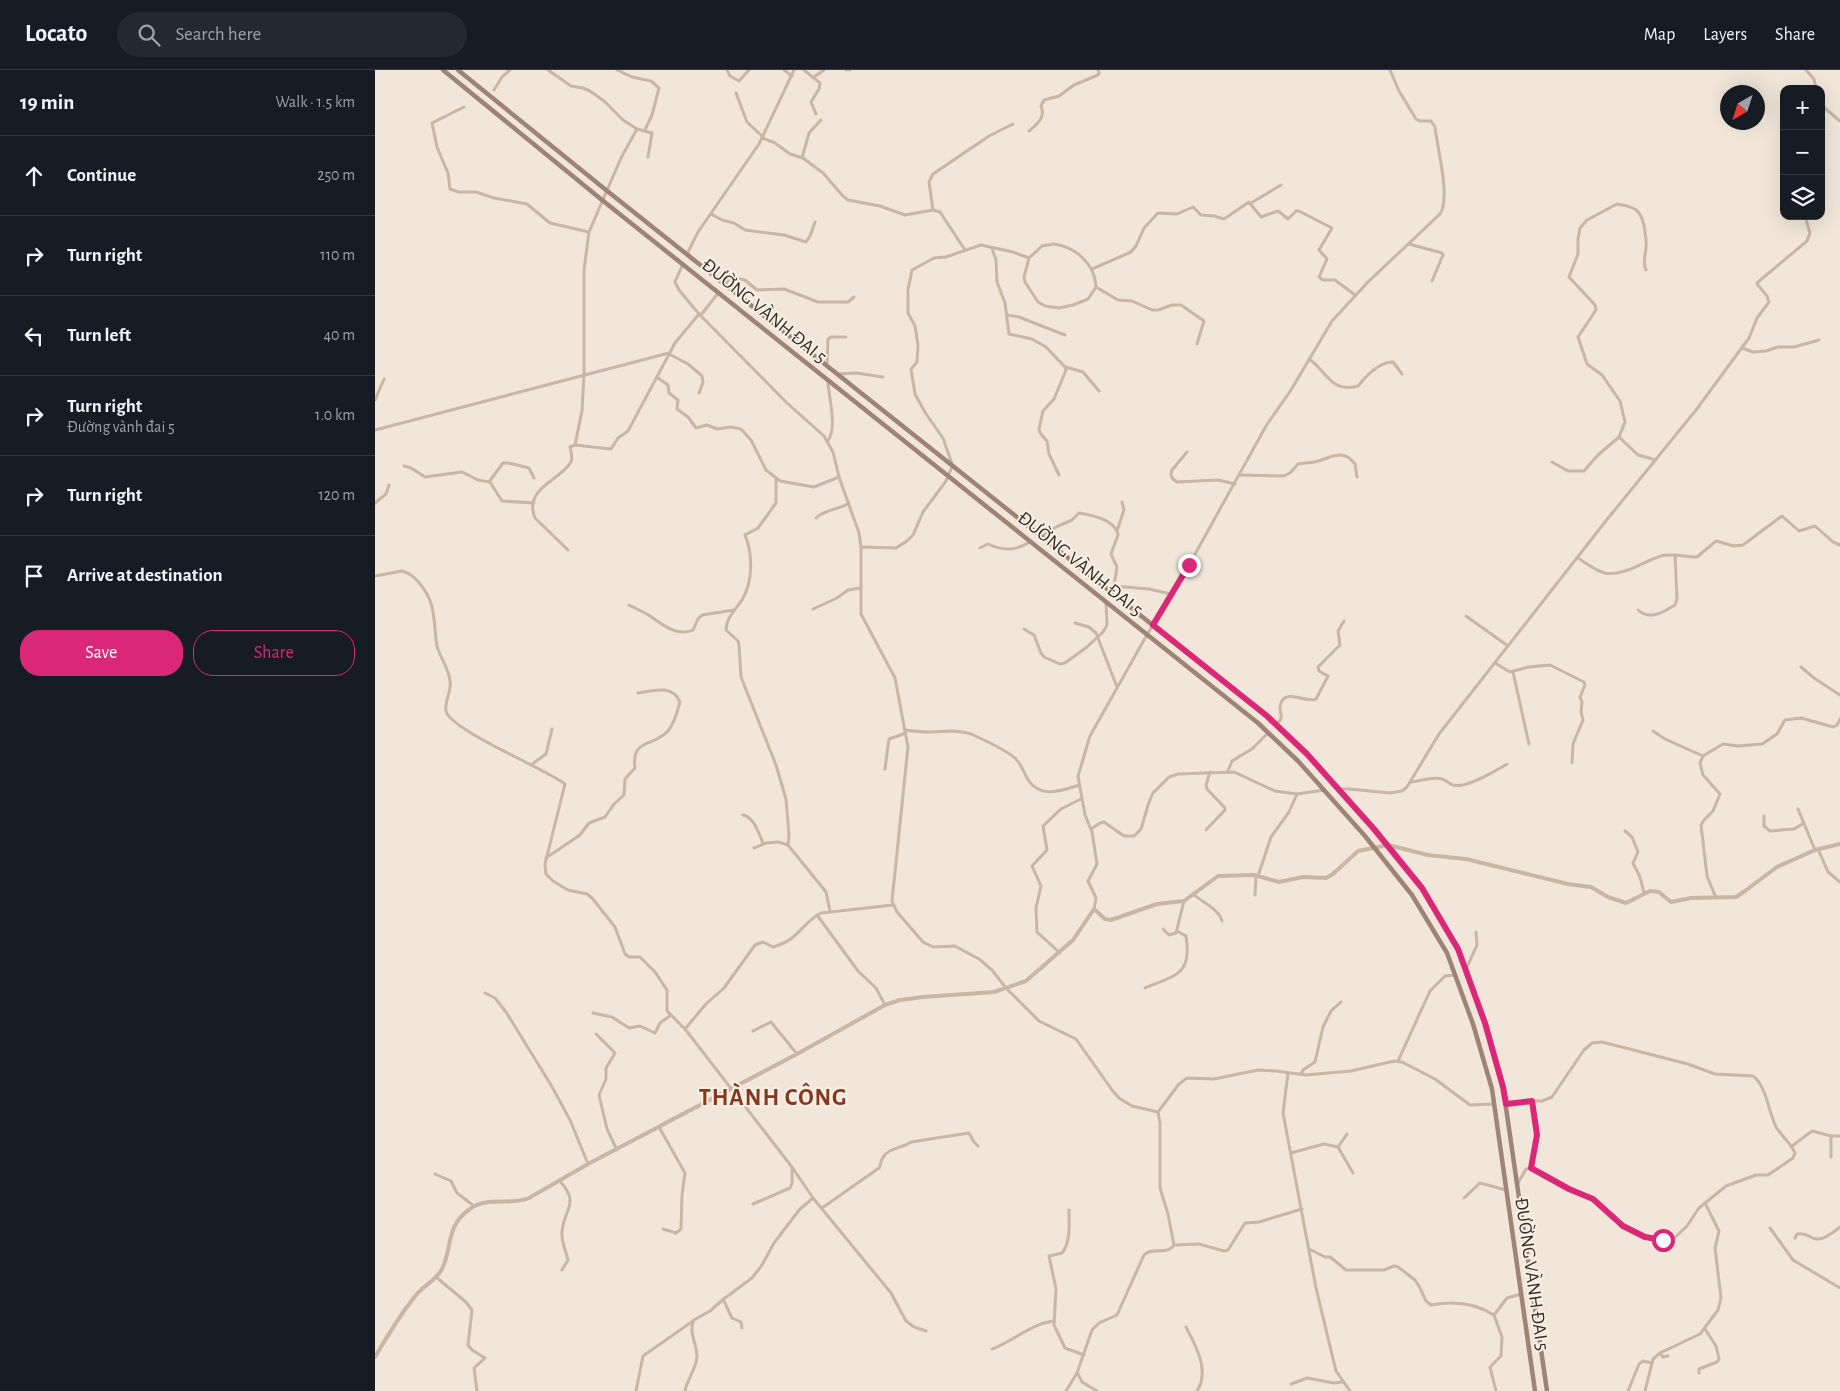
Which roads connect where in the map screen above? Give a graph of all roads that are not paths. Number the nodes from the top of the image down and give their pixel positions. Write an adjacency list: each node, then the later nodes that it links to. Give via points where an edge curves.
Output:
1 (443, 70): 23 (main road, ĐƯỜNG VÀNH ĐAI 5)
2 (458, 70): 20 (main road, ĐƯỜNG VÀNH ĐAI 5)
3 (510, 70): 21 (street)
4 (548, 70): 30 (street, via 571,86 590,91)
5 (617, 70): 31 (street, via 651,81 659,88)
6 (727, 70): 7 (street, via 739,81)
7 (749, 70)
8 (784, 70): 17 (street)
9 (794, 70): 17 (street)
10 (804, 70): 18 (street)
11 (824, 70): 18 (street)
12 (846, 70): 13 (street)
13 (850, 70)
14 (1098, 70): 32 (street, via 1098,75 1045,100 1041,106 1041,118)
15 (1390, 70): 45 (street, via 1416,119 1420,122 1429,120 1433,124 1444,185 1442,211)
16 (1806, 70): 19 (street)
17 (792, 76): 33 (street)
18 (814, 77): 26 (street, via 820,83 811,102)
19 (1815, 85)
20 (480, 88): 23 (main road); 37 (main road, ĐƯỜNG VÀNH ĐAI 5)
21 (494, 90)
22 (736, 93): 33 (street, via 747,122)
23 (474, 94): 38 (main road, ĐƯỜNG VÀNH ĐAI 5)
24 (464, 107): 44 (street, via 432,123 437,147 447,169 450,190 476,192 527,204 550,223)
25 (1825, 108): 28 (street)
26 (816, 114)
27 (821, 120): 35 (street, via 809,133)
28 (1840, 121)
29 (1013, 124): 40 (street, via 989,136 933,174 929,182)
30 (637, 129): 31 (street); 37 (street)
31 (645, 130): 34 (street, via 653,136)
32 (1029, 131)
33 (762, 138): 35 (street); 41 (street)
34 (648, 157)
35 (802, 158): 40 (street, via 823,173 848,200 905,215)
36 (1281, 186): 39 (street)
37 (606, 190): 38 (street); 48 (main road, ĐƯỜNG VÀNH ĐAI 5)
38 (602, 200): 44 (street); 50 (main road, ĐƯỜNG VÀNH ĐAI 5)
39 (1251, 203): 51 (street, via 1224,219 1201,215 1193,207 1177,214 1158,213 1144,228 1131,252); 57 (street, via 1261,218 1278,211 1288,219 1299,211 1332,228 1319,250 1327,259 1319,277 1335,280)
40 (933, 210): 47 (street, via 943,215)
41 (711, 214): 43 (street, via 745,230 784,235 806,242); 48 (street)
42 (1806, 220): 65 (street, via 1810,232 1807,241 1758,282 1769,302)
43 (815, 222)
44 (589, 232): 70 (street, via 584,265)
45 (1409, 244): 53 (street, via 1442,253); 57 (street)
46 (992, 248): 47 (street, via 981,245); 49 (street); 60 (street, via 997,282)
47 (965, 250): 87 (street, via 934,258 913,268 908,290 909,313 918,345 917,362 911,369 915,394 943,438)
48 (687, 254): 54 (main road, ĐƯỜNG VÀNH ĐAI 5)
49 (1029, 258): 51 (street, via 1042,246 1053,244 1077,254); 55 (street, via 1025,282 1040,304 1059,308 1082,303)
50 (683, 264): 56 (main road, ĐƯỜNG VÀNH ĐAI 5); 59 (street, via 676,286)
51 (1092, 268): 55 (street)
52 (1646, 270): 81 (street, via 1643,266 1647,245 1643,216 1639,212 1617,204 1583,224 1578,234 1578,254 1569,277 1596,310 1578,337 1587,364 1604,378 1621,405 1625,422)
53 (1432, 282)
54 (725, 284): 58 (street, via 731,277 741,278 757,290 787,290 818,302 848,302); 68 (main road, ĐƯỜNG VÀNH ĐAI 5)
55 (1096, 287): 64 (street, via 1118,300 1132,301 1152,310 1178,304 1189,310 1204,321)
56 (719, 292): 59 (street); 76 (main road, ĐƯỜNG VÀNH ĐAI 5)
57 (1355, 295): 67 (street, via 1332,321)
58 (854, 298)
59 (700, 315): 66 (street); 82 (street)
60 (1007, 315): 61 (street); 69 (street, via 1009,334 1032,339)
61 (1065, 335)
62 (846, 337): 68 (street, via 828,339)
63 (1819, 340): 65 (street, via 1759,352)
64 (1197, 344)
65 (1742, 348): 85 (street)
66 (669, 353): 70 (street); 74 (street); 78 (street, via 702,376)
67 (1309, 360): 72 (street, via 1327,378 1346,388 1357,386 1366,376 1389,362 1393,362); 90 (street, via 1266,426)
68 (827, 365): 71 (main road, ĐƯỜNG VÀNH ĐAI 5)
69 (1065, 367): 77 (street, via 1083,372); 89 (street, via 1061,385 1043,411 1039,429 1047,441)
70 (584, 374): 80 (street); 83 (street, via 582,410)
71 (838, 374): 73 (street); 87 (main road, ĐƯỜNG VÀNH ĐAI 5)
72 (1402, 374)
73 (883, 377)
74 (658, 378): 83 (street, via 629,429 611,449); 95 (street, via 668,385 669,393 678,400 677,408 696,428 707,425 717,429 736,427 744,432 766,470)
75 (383, 379): 79 (street)
76 (828, 380): 82 (street, via 832,417); 91 (main road, ĐƯỜNG VÀNH ĐAI 5)
77 (1099, 391)
78 (699, 393)
79 (375, 400)
80 (375, 430)
81 (1619, 437): 85 (street, via 1638,455); 86 (street, via 1584,471 1568,471)
82 (828, 441): 92 (street)
83 (575, 445): 101 (street, via 570,447 572,458 569,464 541,488)
84 (1187, 452): 98 (street, via 1172,470 1177,482 1218,480)
85 (1656, 460): 112 (street)
86 (1552, 462)
87 (952, 465): 91 (street); 105 (main road, ĐƯỜNG VÀNH ĐAI 5)
88 (404, 466): 96 (street, via 425,477 462,472)
89 (1059, 475)
90 (1240, 475): 93 (street, via 1284,476 1298,464 1344,455 1355,464); 98 (street)
91 (948, 476): 106 (main road, ĐƯỜNG VÀNH ĐAI 5); 108 (street, via 907,541 896,548)
92 (839, 477): 95 (street, via 814,488); 102 (street)
93 (1357, 477)
94 (534, 478): 96 (street, via 529,468 503,463)
95 (777, 479): 120 (street, via 776,503 758,528 745,536 750,550 749,579 743,597)
96 (489, 482): 101 (street, via 502,502)
97 (389, 484): 100 (street, via 387,491)
98 (1235, 484): 117 (street)
99 (1122, 502): 104 (street, via 1124,514)
100 (375, 503)
101 (534, 503): 110 (street, via 535,518)
102 (849, 503): 103 (street); 108 (street)
103 (816, 518)
104 (1117, 531): 105 (street, via 1098,516 1079,513); 114 (street, via 1111,554 1117,564)
105 (1042, 536): 116 (main road, ĐƯỜNG VÀNH ĐAI 5)
106 (1031, 541): 109 (street, via 1006,550 988,544); 118 (main road, ĐƯỜNG VÀNH ĐAI 5)
107 (1840, 545): 111 (street, via 1815,526 1799,531 1782,516 1743,545 1716,541 1697,557)
108 (861, 547): 115 (street)
109 (980, 548)
110 (568, 550)
111 (1675, 555): 112 (street, via 1610,574); 122 (street, via 1675,605 1654,615)
112 (1578, 558): 130 (street)
113 (375, 576): 146 (street, via 406,572 419,582 431,603 437,647 451,682 446,707 448,716 485,741)
114 (1114, 586): 116 (street); 117 (street)
115 (861, 588): 121 (street, via 848,590); 141 (street, via 861,614 893,674)
116 (1110, 591): 126 (main road, ĐƯỜNG VÀNH ĐAI 5)
117 (1171, 594): 126 (street)
118 (1106, 602): 128 (main road, ĐƯỜNG VÀNH ĐAI 5); 129 (street, via 1107,625)
119 (629, 605): 120 (street, via 667,628 684,632 693,630 702,615)
120 (734, 609): 166 (street, via 726,630 738,641 741,676 777,768 787,803)
121 (813, 609)
122 (1637, 610)
123 (1466, 616): 130 (street)
124 (1344, 621): 138 (street, via 1338,631 1340,645 1318,667 1328,676 1316,699 1286,698 1281,704 1281,719)
125 (1075, 623): 129 (street, via 1089,627)
126 (1153, 625): 128 (street); 138 (main road, ĐƯỜNG VÀNH ĐAI 5)
127 (1025, 629): 129 (street, via 1034,635 1044,657 1060,664 1078,654)
128 (1147, 634): 134 (street); 142 (main road, ĐƯỜNG VÀNH ĐAI 5)
129 (1097, 637): 134 (street)
130 (1508, 646): 131 (street)
131 (1495, 663): 133 (street); 151 (street, via 1436,739)
132 (1801, 667): 136 (street)
133 (1513, 672): 143 (street); 145 (street, via 1529,667 1554,666 1584,682 1580,697 1583,720 1573,744)
134 (1117, 687): 152 (street, via 1087,744 1079,771)
135 (638, 694): 171 (street, via 663,690 677,695 680,702 669,730 637,750 635,768 625,779 624,795 606,816 589,823 580,835)
136 (1840, 695)
137 (1840, 719): 144 (street, via 1833,727 1801,718 1785,720 1777,734 1762,744 1723,744)
138 (1276, 725): 153 (main road, ĐƯỜNG VÀNH ĐAI 5)
139 (552, 729): 146 (street, via 546,754)
140 (1653, 731): 144 (street)
141 (906, 732): 148 (street, via 889,739); 152 (street, via 963,732 973,735 1013,756 1033,786 1046,792 1059,792); 179 (street, via 909,752)
142 (1268, 733): 149 (street, via 1253,748 1232,761); 154 (main road, ĐƯỜNG VÀNH ĐAI 5)
143 (1529, 744)
144 (1703, 756): 177 (street, via 1700,763 1703,776 1720,794 1713,811 1701,825 1707,876)
145 (1572, 763)
146 (531, 764): 171 (street, via 565,784)
147 (1507, 764): 151 (street, via 1469,783 1453,785 1443,779 1426,778)
148 (885, 769)
149 (1228, 771): 150 (street); 155 (street, via 1270,789)
150 (1210, 772): 161 (street, via 1169,777 1151,797 1141,829 1135,836 1124,836 1104,822); 162 (street, via 1207,789 1225,810)
151 (1411, 782): 153 (street, via 1402,791 1390,793)
152 (1079, 785): 156 (street)
153 (1338, 789): 167 (main road, ĐƯỜNG VÀNH ĐAI 5)
154 (1324, 790): 155 (street); 168 (main road, ĐƯỜNG VÀNH ĐAI 5)
155 (1297, 794): 172 (street, via 1271,838)
156 (1081, 799): 161 (street); 187 (street, via 1061,809 1043,826 1047,850 1032,866 1041,886 1036,908 1037,932)
157 (1798, 808): 160 (street)
158 (743, 815): 164 (street, via 751,819)
159 (1764, 816): 160 (street, via 1764,826 1770,831 1794,829)
160 (1804, 823): 170 (street)
161 (1091, 829): 180 (street, via 1097,867 1088,882 1096,898)
162 (1206, 830)
163 (1625, 831): 174 (street, via 1632,837 1637,852 1633,863)
164 (763, 843): 166 (street); 169 (street)
165 (1840, 844): 170 (street)
166 (788, 845): 181 (street, via 826,892)
167 (1387, 845): 168 (street); 174 (street, via 1591,887 1608,898 1626,902); 188 (main road, ĐƯỜNG VÀNH ĐAI 5, via 1422,888 1458,949)
168 (1373, 847): 172 (street, via 1358,851 1326,878 1303,877 1279,882); 189 (main road, ĐƯỜNG VÀNH ĐAI 5, via 1412,895 1447,953)
169 (753, 848)
170 (1817, 849): 173 (street, via 1828,872); 177 (street, via 1773,869 1741,894)
171 (546, 858): 196 (street, via 545,871 549,878 570,891 590,895 615,927 625,954 640,957 655,972 668,992 666,1009)
172 (1257, 876): 175 (street, via 1218,876); 176 (street)
173 (1840, 882)
174 (1644, 893): 177 (street, via 1659,892 1671,902)
175 (1193, 894): 178 (street); 183 (street, via 1216,911)
176 (1255, 895)
177 (1716, 898)
178 (1184, 901): 180 (street, via 1155,905 1111,920); 185 (street)
179 (893, 905): 181 (street); 190 (street, via 923,942 933,947 960,948 986,964)
180 (1094, 909): 187 (street, via 1076,938)
181 (830, 911): 182 (street)
182 (817, 915): 194 (street, via 858,971 876,988); 197 (street, via 785,942 773,947 763,942 755,945 724,988)
183 (1222, 921)
184 (1163, 929): 185 (street, via 1169,934)
185 (1177, 931): 191 (street, via 1186,936 1186,965 1174,975)
186 (1477, 932): 188 (street, via 1477,945)
187 (1060, 953): 190 (street, via 1029,979)
188 (1465, 969): 207 (main road, ĐƯỜNG VÀNH ĐAI 5, via 1485,1023)
189 (1455, 975): 201 (street, via 1445,976 1430,991); 206 (main road, ĐƯỜNG VÀNH ĐAI 5, via 1473,1024)
190 (1007, 988): 194 (street); 208 (street, via 1039,1021 1076,1039 1119,1098 1132,1106)
191 (1145, 988)
192 (485, 993): 219 (street, via 495,998 506,1012 551,1085)
193 (1341, 1002): 203 (street, via 1323,1027 1315,1062)
194 (885, 1004): 200 (street)
195 (593, 1013): 196 (street, via 612,1018 629,1028 640,1026 655,1033 660,1023)
196 (671, 1015): 197 (street)
197 (685, 1029): 204 (street)
198 (753, 1031): 200 (street, via 771,1022)
199 (596, 1034): 216 (street, via 615,1053 606,1068 606,1079 599,1095 607,1129)
200 (797, 1054): 204 (street)
201 (1398, 1061): 203 (street, via 1355,1070); 206 (street, via 1439,1081 1470,1105)
202 (1288, 1073): 203 (street); 208 (street, via 1258,1070 1214,1079 1187,1078); 217 (street, via 1283,1107)
203 (1301, 1074)
204 (732, 1089): 209 (street); 220 (street)
205 (1532, 1101): 207 (street); 214 (street, via 1552,1097 1584,1050 1592,1043 1602,1042 1715,1074 1753,1076 1759,1082 1777,1129); 221 (street, via 1537,1135)
206 (1494, 1104): 226 (main road, ĐƯỜNG VÀNH ĐAI 5)
207 (1506, 1104): 225 (main road, ĐƯỜNG VÀNH ĐAI 5)
208 (1158, 1112): 239 (street, via 1160,1188)
209 (659, 1127): 216 (street); 237 (street, via 685,1173 681,1230 676,1233)
210 (1347, 1134): 215 (street)
211 (1831, 1136): 212 (street); 214 (street, via 1812,1132); 218 (street)
212 (1840, 1136)
213 (978, 1146): 232 (street, via 969,1133 911,1142 887,1152 879,1168)
214 (1792, 1146): 229 (street, via 1795,1156 1768,1175 1756,1175 1730,1184)
215 (1338, 1148): 217 (street, via 1324,1144); 222 (street)
216 (617, 1150): 219 (street)
217 (1291, 1153): 233 (street)
218 (1831, 1157)
219 (588, 1164): 224 (street)
220 (792, 1167): 227 (street); 230 (street, via 789,1188)
221 (1531, 1168): 225 (street, via 1526,1169); 229 (street, via 1589,1197 1618,1223 1648,1238 1672,1241)
222 (1353, 1173)
223 (435, 1174): 231 (street, via 451,1181 457,1193)
224 (559, 1180): 231 (street, via 524,1200 484,1202); 241 (street, via 571,1198 562,1230 568,1260)
225 (1517, 1184): 272 (main road, ĐƯỜNG VÀNH ĐAI 5)
226 (1506, 1190): 228 (street, via 1480,1183); 244 (main road, ĐƯỜNG VÀNH ĐAI 5)
227 (813, 1198): 232 (street); 245 (street, via 800,1209 774,1243 756,1274)
228 (1464, 1198)
229 (1705, 1203): 251 (street, via 1719,1231 1715,1248 1721,1298 1718,1310)
230 (753, 1204)
231 (474, 1206): 242 (street, via 453,1228 443,1266)
232 (822, 1208): 252 (street, via 891,1293 909,1325)
233 (1301, 1209): 239 (street, via 1264,1221 1245,1223 1228,1250 1199,1244); 240 (street)
234 (1069, 1210): 248 (street, via 1066,1247 1062,1253 1049,1256 1056,1289)
235 (1840, 1227): 238 (street, via 1817,1240 1803,1233)
236 (1770, 1228): 243 (street, via 1793,1260)
237 (663, 1229)
238 (1795, 1238)
239 (1174, 1245): 256 (street, via 1170,1250 1149,1251 1144,1255 1119,1312 1095,1326)
240 (1309, 1248): 246 (street, via 1330,1257 1346,1270 1399,1267 1415,1280 1426,1302 1431,1305 1454,1303 1473,1306); 261 (street, via 1334,1365)
241 (562, 1270)
242 (435, 1277): 255 (street, via 416,1295); 263 (street, via 472,1310 468,1345 485,1358 474,1368)
243 (1840, 1288)
244 (1521, 1294): 246 (street, via 1507,1298); 271 (main road, ĐƯỜNG VÀNH ĐAI 5)
245 (723, 1299): 247 (street); 250 (street, via 732,1318 741,1322)
246 (1494, 1315): 270 (street, via 1502,1337 1501,1356 1490,1367)
247 (694, 1320): 264 (street, via 643,1356); 265 (street, via 692,1328 697,1359)
248 (1053, 1321): 253 (street, via 1041,1323); 256 (street, via 1065,1348)
249 (1186, 1327): 268 (street, via 1202,1370 1201,1385)
250 (742, 1328)
251 (1705, 1329): 254 (street); 260 (street, via 1716,1346 1719,1359 1699,1369)
252 (926, 1331)
253 (993, 1349)
254 (1660, 1353): 257 (street); 258 (street)
255 (376, 1354)
256 (1084, 1355): 259 (street)
257 (1667, 1356)
258 (1652, 1363): 273 (street, via 1643,1361 1639,1364); 274 (street)
259 (1077, 1373): 266 (street); 267 (street, via 1082,1382)
260 (1699, 1373)
261 (1342, 1382): 262 (street, via 1307,1378); 269 (street)
262 (1291, 1384)
263 (477, 1391)
264 (636, 1391)
265 (685, 1391)
266 (1066, 1391)
267 (1097, 1391)
268 (1197, 1391)
269 (1350, 1391)
270 (1496, 1391)
271 (1535, 1391)
272 (1547, 1391)
273 (1628, 1391)
274 (1645, 1391)

